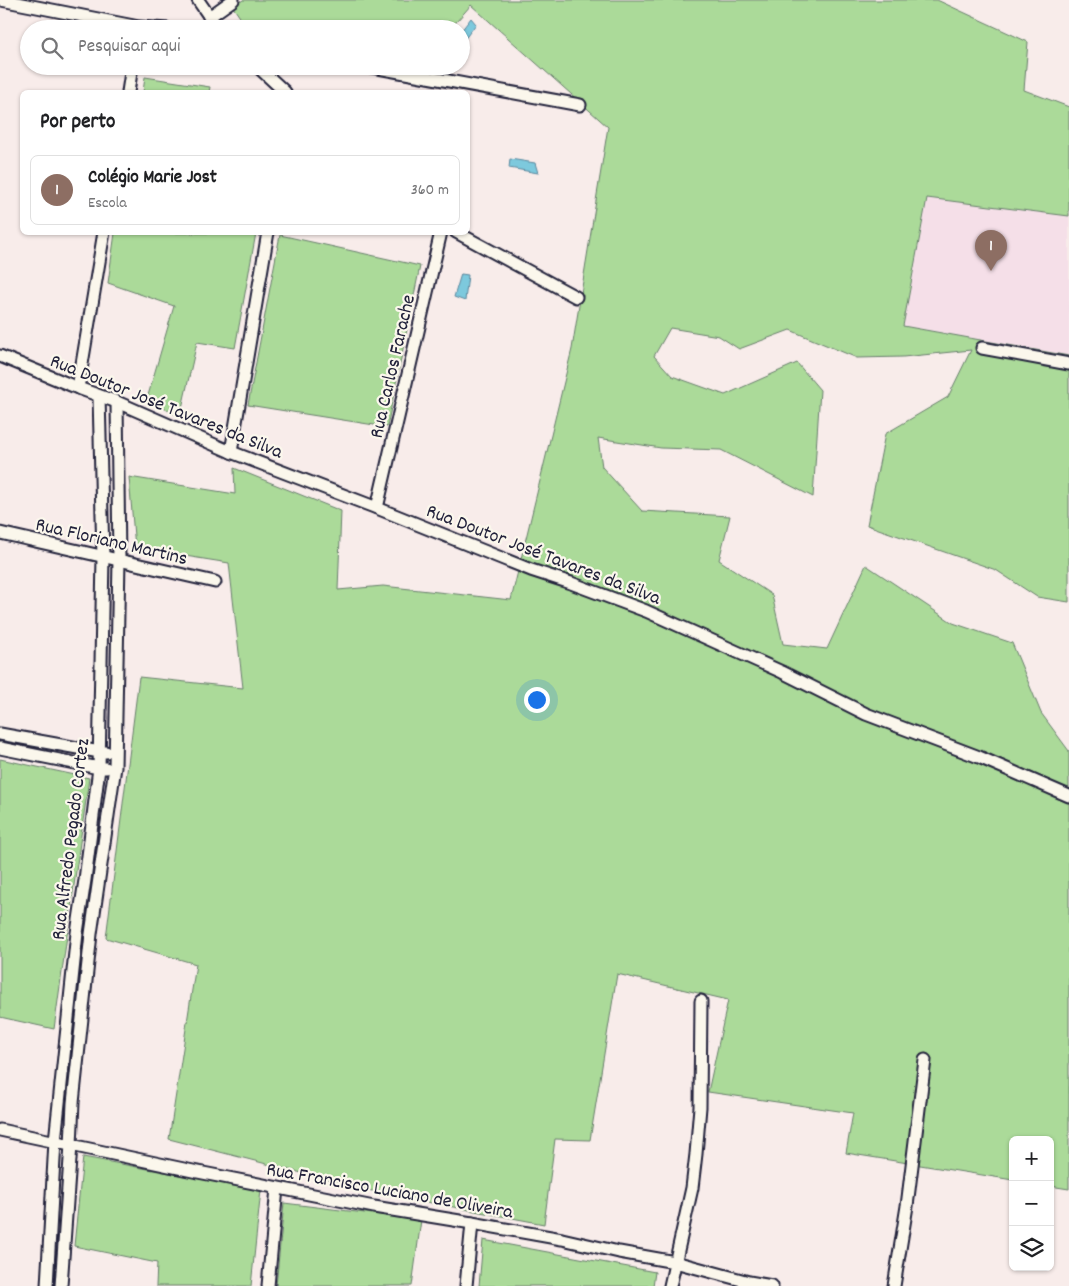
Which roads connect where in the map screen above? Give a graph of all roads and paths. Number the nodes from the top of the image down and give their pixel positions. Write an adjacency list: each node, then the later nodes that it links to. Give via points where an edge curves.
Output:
1 (1, 0): 5 (street)
2 (198, 0): 4 (street)
3 (233, 0): 4 (street)
4 (210, 17): 6 (street)
5 (100, 20)
6 (212, 20)
7 (131, 75): 10 (street)
8 (267, 75): 11 (street)
9 (415, 75): 12 (street)
10 (128, 90)
11 (283, 90)
12 (580, 106)
13 (104, 235): 21 (street)
14 (267, 235): 24 (street)
15 (440, 235): 25 (street, Rua Carlos Farache)
16 (462, 235): 17 (street)
17 (576, 297)
18 (982, 348): 20 (street)
19 (0, 356): 21 (street, Rua Doutor José Tavares da Silva)
20 (1069, 364)
21 (78, 388): 22 (street, Rua Doutor José Tavares da Silva)
22 (99, 396): 23 (street, Rua Doutor José Tavares da Silva); 27 (street, Rua Alfredo Pegado Cortez)
23 (117, 402): 24 (street, Rua Doutor José Tavares da Silva); 28 (street, Rua Alfredo Pegado Cortez)
24 (231, 452): 25 (street, Rua Doutor José Tavares da Silva)
25 (377, 508): 36 (street, Rua Doutor José Tavares da Silva, via 530,570 646,611 866,714)
26 (0, 533): 27 (street, Rua Floriano Martins)
27 (103, 557): 28 (street, Rua Floriano Martins); 32 (street, Rua Alfredo Pegado Cortez, via 97,608)
28 (119, 560): 29 (street, Rua Floriano Martins); 33 (street, Rua Alfredo Pegado Cortez)
29 (215, 582)
30 (0, 734): 32 (street)
31 (0, 748): 35 (street)
32 (100, 752): 33 (street); 35 (street, Rua Alfredo Pegado Cortez)
33 (115, 752): 34 (street, Rua Alfredo Pegado Cortez)
34 (115, 767): 35 (street); 38 (street, Rua Alfredo Pegado Cortez)
35 (99, 768): 37 (street, Rua Alfredo Pegado Cortez)
36 (1069, 796)
37 (77, 933): 38 (street); 42 (street, Rua Alfredo Pegado Cortez)
38 (91, 934): 43 (street, Rua Alfredo Pegado Cortez)
39 (701, 1001): 46 (street, via 696,1154 692,1188)
40 (925, 1060): 53 (street)
41 (0, 1130): 42 (street, Rua Francisco Luciano de Oliveira)
42 (55, 1141): 43 (street, Rua Francisco Luciano de Oliveira); 47 (street, Rua Alfredo Pegado Cortez)
43 (71, 1145): 44 (street, Rua Francisco Luciano de Oliveira); 48 (street, Rua Alfredo Pegado Cortez)
44 (277, 1188): 45 (street, Rua Francisco Luciano de Oliveira, via 374,1208); 49 (street)
45 (472, 1223): 46 (street, Rua Francisco Luciano de Oliveira); 50 (street)
46 (675, 1262): 51 (street); 52 (street, Rua Francisco Luciano de Oliveira)
47 (47, 1286)
48 (61, 1286)
49 (268, 1286)
50 (466, 1286)
51 (670, 1286)
52 (772, 1286)
53 (894, 1286)

